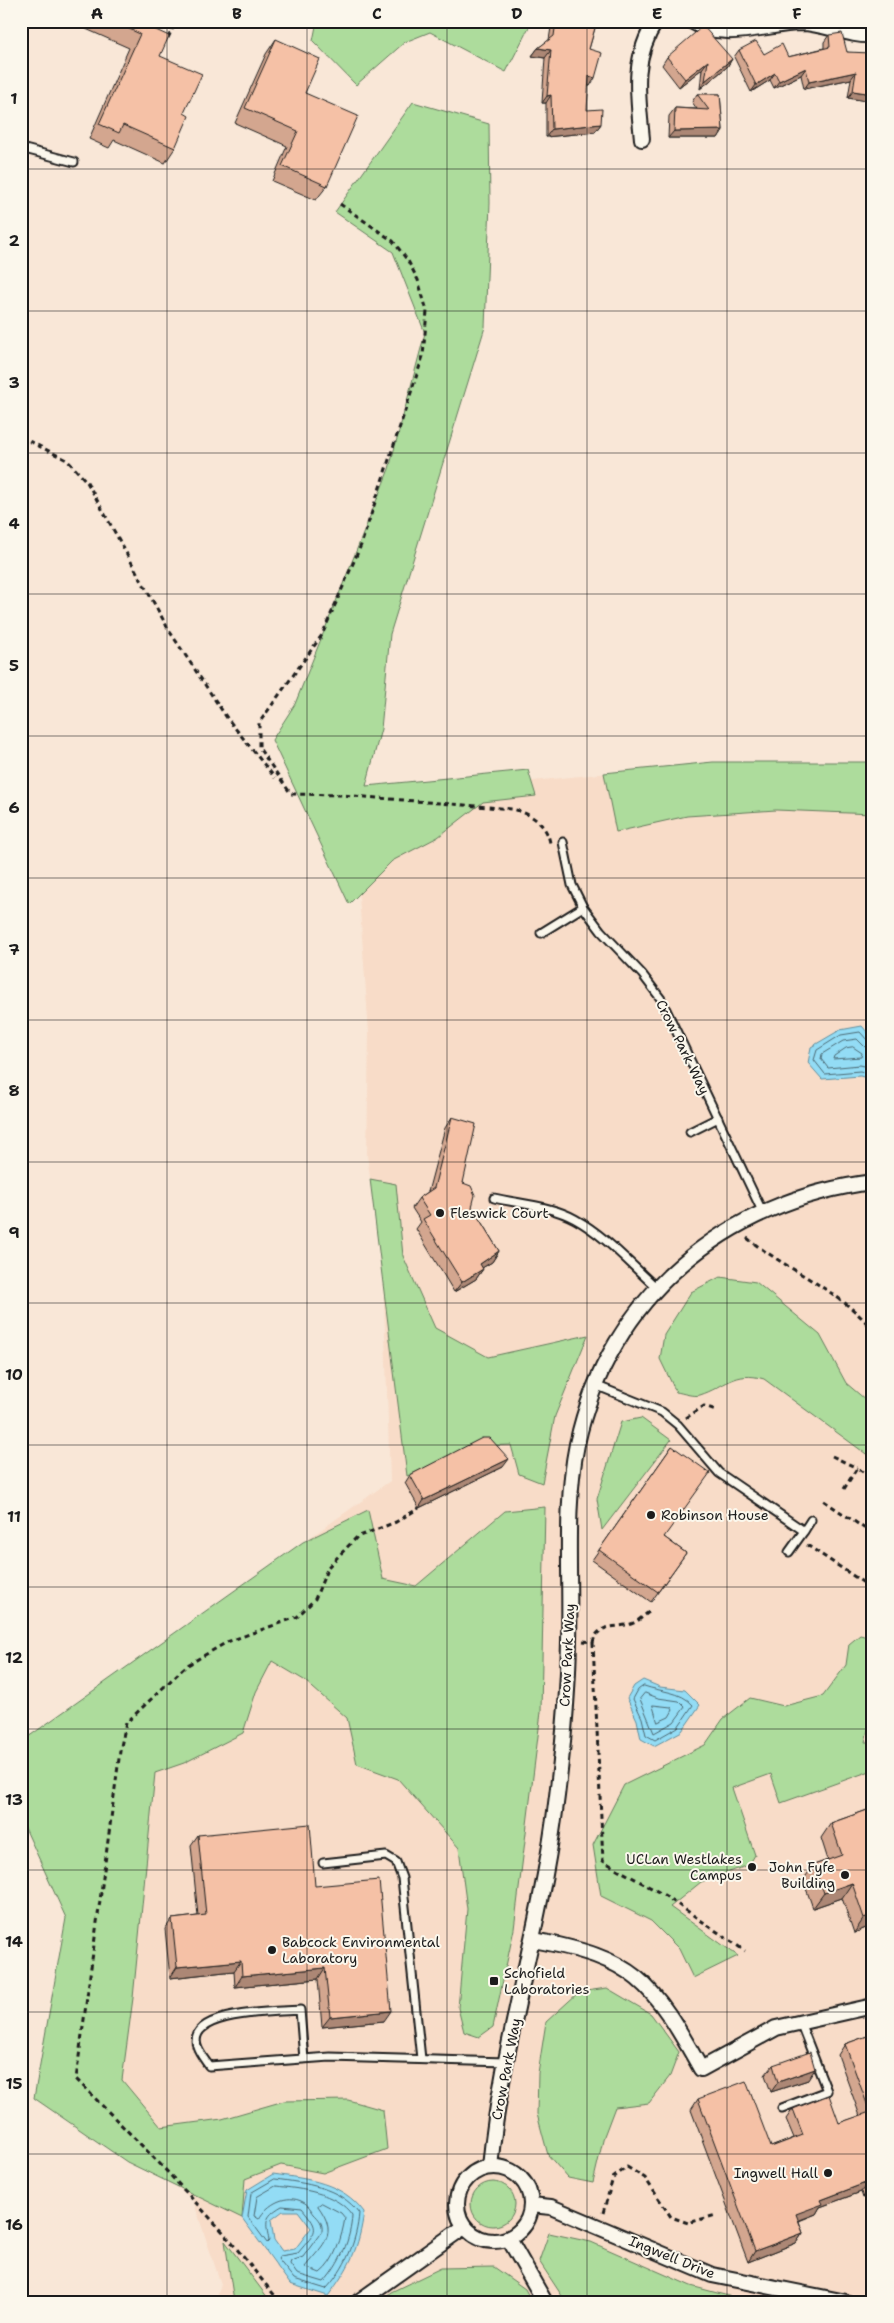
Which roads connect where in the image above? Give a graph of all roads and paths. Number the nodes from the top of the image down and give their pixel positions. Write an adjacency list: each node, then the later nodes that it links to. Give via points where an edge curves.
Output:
1 (176, 21): 5 (path)
2 (656, 21): 6 (street, via 638,59)
3 (691, 21): 4 (street, via 701,27 742,31 802,23)
4 (873, 35)
5 (168, 38)
6 (642, 139)
7 (21, 148): 8 (lane)
8 (74, 162)
9 (340, 204): 12 (path, via 393,241 408,261 418,280 427,311 423,356 357,554 322,635 258,723 259,748 291,794 512,809 536,820 546,832 550,844)
10 (21, 437): 11 (path, via 67,460 87,482 170,632 227,718)
11 (275, 778)
12 (563, 842): 13 (lane, Crow Park Way, via 572,885)
13 (583, 907): 14 (lane); 15 (lane, Crow Park Way, via 661,999)
14 (542, 933)
15 (718, 1118): 16 (lane); 19 (lane, Crow Park Way)
16 (690, 1132)
17 (873, 1182): 19 (street, Crow Park Way, via 817,1191)
18 (494, 1198): 21 (lane, via 558,1212 575,1219 595,1232)
19 (762, 1211): 20 (street, Crow Park Way)
20 (733, 1226): 21 (street, Crow Park Way, via 695,1252); 22 (path, via 768,1254 843,1300)
21 (657, 1288): 23 (street, Crow Park Way, via 619,1338)
22 (873, 1330)
23 (595, 1385): 25 (lane, via 647,1404); 39 (street, Crow Park Way, via 583,1420 572,1474)
24 (716, 1410): 25 (path, via 704,1406)
25 (678, 1425): 33 (lane, via 719,1473)
26 (832, 1456): 27 (path)
27 (857, 1468): 28 (path); 29 (path)
28 (873, 1479)
29 (844, 1489)
30 (824, 1501): 34 (path)
31 (419, 1508): 56 (path, via 396,1522 357,1537 328,1567 315,1599 297,1617 227,1642 186,1666 126,1723 120,1751 76,2079 217,2225)
32 (811, 1520): 33 (lane)
33 (804, 1531): 35 (lane)
34 (873, 1534)
35 (799, 1539): 36 (lane); 37 (path)
36 (789, 1552)
37 (873, 1589)
38 (652, 1610): 40 (path, via 633,1624 602,1629 594,1636)
39 (569, 1641): 40 (path); 42 (street, Crow Park Way, via 554,1819)
40 (593, 1642): 43 (path, via 603,1861 664,1895)
41 (324, 1863): 47 (lane, via 386,1856 396,1862 402,1878)
42 (533, 1940): 45 (street, via 580,1948 624,1967 644,1982 675,2023 701,2069 776,2028); 48 (street, Crow Park Way)
43 (745, 1952)
44 (873, 2006): 45 (street)
45 (800, 2022): 49 (lane, via 827,2091)
46 (304, 2059): 46 (lane, via 300,2010 219,2018 206,2024 197,2035 196,2045 209,2066); 47 (lane)
47 (421, 2059): 48 (lane)
48 (506, 2062): 50 (street, Crow Park Way)
49 (782, 2108)
50 (490, 2167): 51 (street, via 506,2169 520,2177 529,2190); 53 (street, via 479,2170 462,2184 456,2206)
51 (531, 2205): 54 (street, Ingwell Drive, via 552,2208); 55 (street, via 528,2220)
52 (716, 2215): 54 (path, via 688,2223 671,2216 645,2178 627,2167 613,2178)
53 (464, 2227): 55 (street, via 483,2240); 57 (street)
54 (598, 2228): 59 (street, Ingwell Drive, via 712,2275)
55 (509, 2239): 58 (street)
56 (280, 2302)
57 (358, 2302)
58 (545, 2302)
59 (846, 2302)

